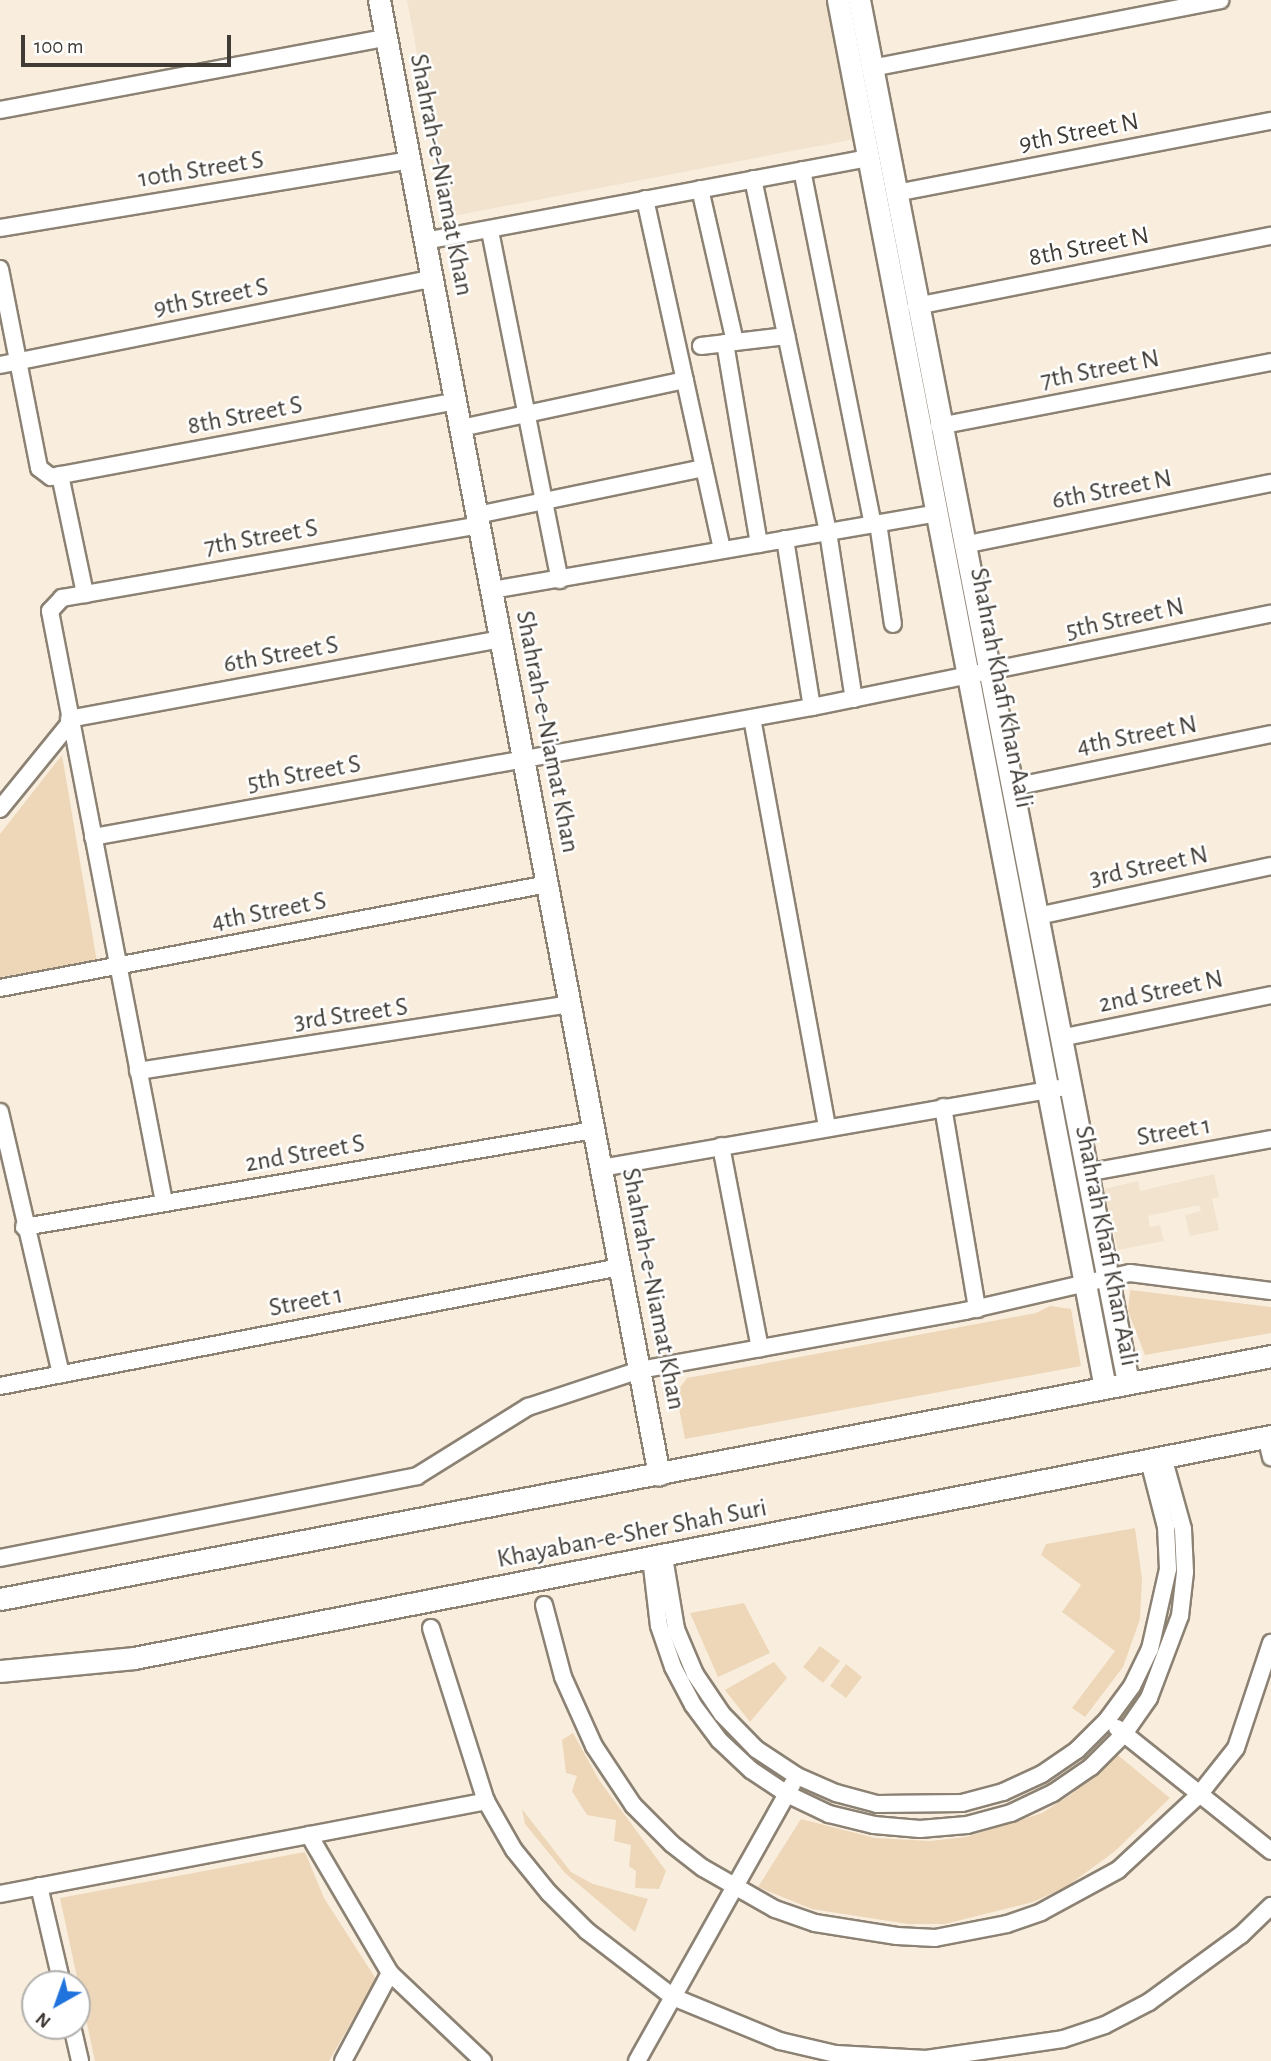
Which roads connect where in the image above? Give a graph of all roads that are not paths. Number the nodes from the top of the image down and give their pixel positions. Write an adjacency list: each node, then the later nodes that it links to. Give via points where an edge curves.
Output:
1 (379, 0): 5 (main road, Shahrah-e-Niamat Khan)
2 (838, 0): 10 (main road, Shahrah Khafi Khan Aali)
3 (859, 0): 6 (main road, Shahrah Khafi Khan Aali)
4 (1220, 0): 6 (street)
5 (386, 38): 7 (street); 9 (main road, Shahrah-e-Niamat Khan)
6 (871, 68): 10 (main road, Shahrah Khafi Khan Aali)
7 (0, 110)
8 (1271, 121): 14 (street, 9th Street N)
9 (410, 160): 16 (street, 10th Street S); 19 (main road, Shahrah-e-Niamat Khan)
10 (877, 164): 11 (street); 14 (main road, Shahrah Khafi Khan Aali); 37 (main road, Shahrah Khafi Khan Aali)
11 (802, 170): 12 (street); 39 (street)
12 (753, 179): 13 (street); 23 (street)
13 (700, 189): 15 (street); 24 (street)
14 (896, 192): 22 (main road, Shahrah Khafi Khan Aali)
15 (645, 199): 17 (street); 28 (street)
16 (0, 228)
17 (490, 231): 19 (street); 30 (street)
18 (1271, 236): 22 (street, 8th Street N)
19 (425, 241): 21 (main road, Shahrah-e-Niamat Khan)
20 (0, 269): 27 (street)
21 (432, 279): 27 (street, 9th Street S); 29 (main road, Shahrah-e-Niamat Khan)
22 (916, 306): 31 (main road, Shahrah Khafi Khan Aali)
23 (786, 336): 24 (street); 40 (street)
24 (730, 343): 25 (street); 42 (street)
25 (701, 346)
26 (1271, 362): 31 (street, 7th Street N)
27 (8, 363): 34 (street)
28 (685, 380): 30 (street); 33 (street)
29 (456, 401): 32 (main road, Shahrah-e-Niamat Khan); 34 (street, 8th Street S)
30 (527, 414): 32 (street); 36 (street)
31 (939, 426): 43 (main road, Shahrah Khafi Khan Aali)
32 (461, 428): 38 (main road, Shahrah-e-Niamat Khan)
33 (704, 468): 36 (street, 7th Street S); 44 (street)
34 (52, 475): 47 (street)
35 (1271, 483): 43 (street, 6th Street N)
36 (544, 500): 38 (street, 7th Street S); 45 (street)
37 (937, 513): 39 (street); 51 (main road, Shahrah Khafi Khan Aali)
38 (478, 520): 46 (main road, Shahrah-e-Niamat Khan); 47 (street, 7th Street S)
39 (875, 523): 40 (street); 49 (street)
40 (828, 532): 41 (street); 52 (street)
41 (785, 539): 42 (street); 53 (street)
42 (759, 544): 44 (street)
43 (962, 545): 51 (main road, Shahrah Khafi Khan Aali)
44 (722, 550): 45 (street)
45 (560, 580): 46 (street)
46 (492, 590): 50 (main road, Shahrah-e-Niamat Khan)
47 (85, 594): 55 (street, 7th Street S, via 62,598 49,618)
48 (1271, 614): 51 (street, 5th Street N)
49 (893, 624)
50 (501, 639): 55 (street, 6th Street S); 57 (main road, Shahrah-e-Niamat Khan)
51 (980, 674): 52 (street, 5th Street N); 58 (main road, Shahrah Khafi Khan Aali); 71 (main road, Shahrah Khafi Khan Aali)
52 (854, 699): 53 (street, 5th Street N)
53 (811, 707): 54 (street, 5th Street N)
54 (752, 718): 57 (street, 5th Street S); 74 (street)
55 (70, 721): 59 (street); 60 (street)
56 (1271, 734): 58 (street, 4th Street N)
57 (524, 761): 60 (street, 5th Street S); 62 (main road, Shahrah-e-Niamat Khan)
58 (1013, 786): 63 (main road, Shahrah Khafi Khan Aali)
59 (0, 809)
60 (93, 837): 64 (street)
61 (1271, 866): 63 (street, 3rd Street N)
62 (548, 884): 64 (street, 4th Street S); 67 (main road, Shahrah-e-Niamat Khan)
63 (1038, 916): 68 (main road, Shahrah Khafi Khan Aali)
64 (117, 966): 65 (street, 4th Street S); 69 (street)
65 (0, 988)
66 (1271, 995): 68 (street, 2nd Street N)
67 (570, 1004): 69 (street, 3rd Street S); 75 (main road, Shahrah-e-Niamat Khan)
68 (1060, 1038): 70 (main road, Shahrah Khafi Khan Aali)
69 (138, 1070): 80 (street)
70 (1070, 1086): 71 (street); 79 (main road, Shahrah Khafi Khan Aali)
71 (1048, 1090): 72 (street); 84 (main road, Shahrah Khafi Khan Aali)
72 (943, 1107): 74 (street); 86 (street)
73 (0, 1112): 81 (street)
74 (827, 1127): 77 (street)
75 (594, 1130): 78 (main road, Shahrah-e-Niamat Khan); 80 (street, 2nd Street S)
76 (1271, 1139): 79 (street, Street 1)
77 (721, 1146): 78 (street); 87 (street)
78 (601, 1168): 82 (main road, Shahrah-e-Niamat Khan)
79 (1086, 1173): 83 (main road, Shahrah Khafi Khan Aali)
80 (164, 1202): 81 (street, 2nd Street S)
81 (24, 1227): 90 (street)
82 (620, 1267): 89 (main road, Shahrah-e-Niamat Khan); 90 (street, Street 1)
83 (1107, 1282): 84 (street); 85 (street, via 1146,1272); 91 (main road, Shahrah Khafi Khan Aali)
84 (1083, 1287): 86 (street); 93 (main road, Shahrah Khafi Khan Aali)
85 (1271, 1291)
86 (977, 1309): 87 (street)
87 (760, 1348): 89 (street)
88 (1271, 1356): 91 (main road, Khayaban-e-Sher Shah Suri)
89 (640, 1370): 96 (main road, Shahrah-e-Niamat Khan); 97 (street, via 528,1407 417,1476)
90 (61, 1374): 92 (street, Street 1)
91 (1128, 1384): 93 (main road, Khayaban-e-Sher Shah Suri)
92 (0, 1386)
93 (1105, 1388): 96 (main road, Khayaban-e-Sher Shah Suri)
94 (1269, 1443): 95 (main road, Khayaban-e-Sher Shah Suri)
95 (1156, 1459): 98 (main road, Khayaban-e-Sher Shah Suri); 108 (street, via 1166,1527 1162,1610 1150,1649); 109 (street, via 1183,1529 1180,1616 1154,1688)
96 (659, 1475): 99 (main road, Khayaban-e-Sher Shah Suri)
97 (0, 1558)
98 (658, 1558): 105 (main road, Khayaban-e-Sher Shah Suri); 110 (street, via 676,1629 695,1674 722,1714); 111 (street, via 659,1626 693,1705 719,1740)
99 (117, 1578): 100 (main road); 102 (main road)
100 (0, 1599)
101 (544, 1605): 117 (street, via 569,1689 594,1746 633,1805 672,1844)
102 (0, 1610)
103 (431, 1628): 113 (street)
104 (1271, 1643): 112 (street, via 1236,1748)
105 (134, 1658): 106 (main road, Khayaban-e-Sher Shah Suri); 107 (main road)
106 (0, 1671)
107 (0, 1685)
108 (1107, 1720): 109 (street); 110 (street, via 1077,1750 1042,1774 1003,1792 962,1803 877,1804)
109 (1124, 1734): 111 (street, via 1091,1767 1053,1793 1011,1813 967,1825 920,1829 874,1825 829,1814); 112 (street)
110 (797, 1776): 111 (street)
111 (787, 1794): 117 (street)
112 (1198, 1796): 115 (street); 117 (street, via 1118,1870 1080,1893 1041,1912 969,1934 897,1936 816,1923)
113 (486, 1801): 114 (street); 122 (street, via 514,1850 549,1894 587,1931)
114 (309, 1835): 116 (street); 121 (street)
115 (1271, 1851)
116 (39, 1886): 118 (street); 120 (street)
117 (734, 1887): 122 (street)
118 (0, 1894)
119 (1271, 1906): 124 (street, via 1199,1968 1149,2002 1105,2025)
120 (59, 1970)
121 (390, 1973): 126 (street); 127 (street)
122 (673, 1997): 124 (street, via 780,2041 836,2054 926,2059); 128 (street)
123 (75, 2040): 125 (street)
124 (1008, 2056)
125 (80, 2061)
126 (343, 2061)
127 (482, 2061)
128 (638, 2061)

